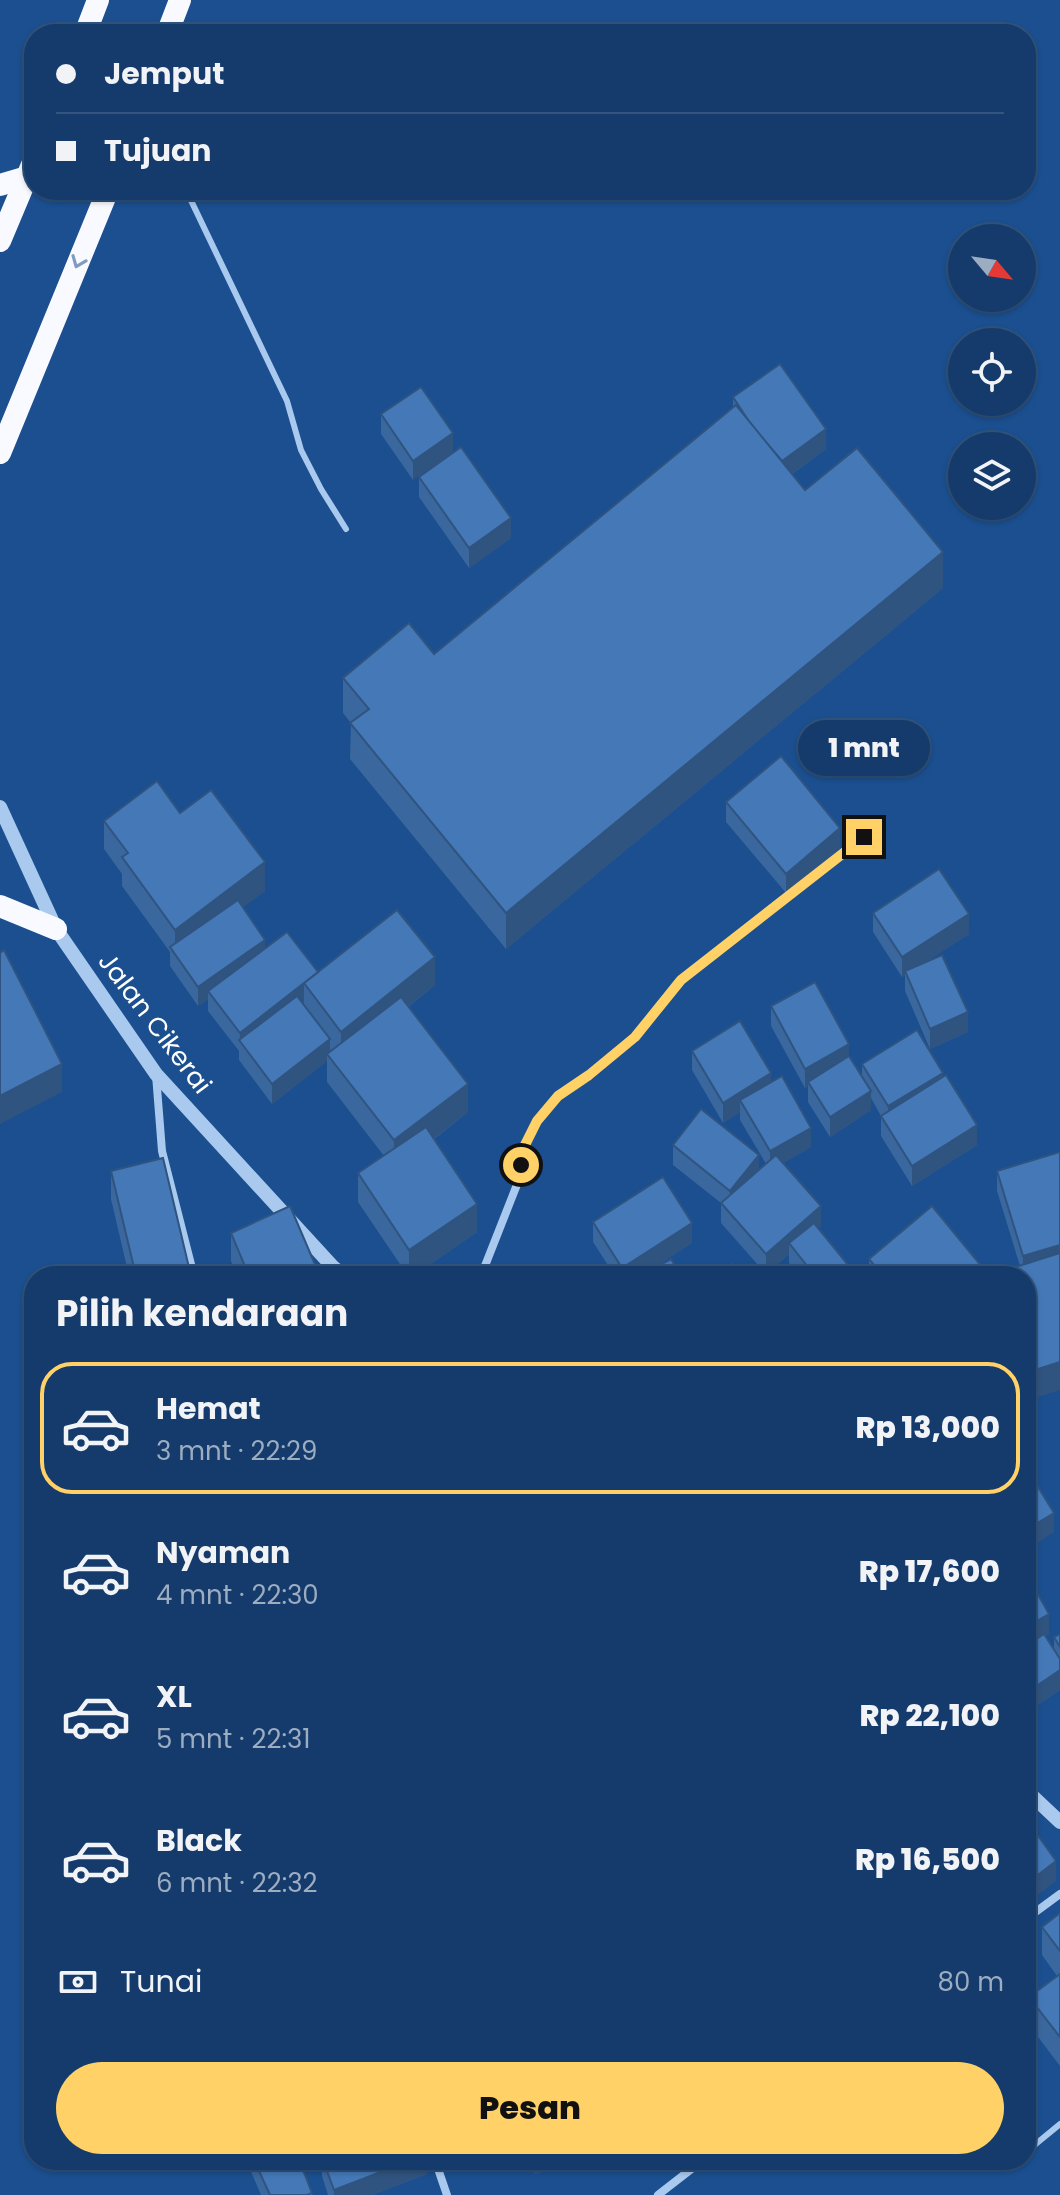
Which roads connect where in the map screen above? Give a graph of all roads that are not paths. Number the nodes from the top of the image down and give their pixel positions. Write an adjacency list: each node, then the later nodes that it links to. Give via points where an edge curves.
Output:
1 (98, 0): 3 (highway)
2 (180, 0): 4 (highway)
3 (89, 24)
4 (171, 24)
5 (24, 171): 7 (highway)
6 (24, 183): 10 (highway)
7 (0, 185)
8 (104, 200): 11 (highway, one-way to 11)
9 (191, 200): 12 (lane, via 287,401 301,450)
10 (0, 241)
11 (0, 453)
12 (346, 529)
13 (0, 807): 16 (street, Jalan Cikerai)
14 (864, 837): 20 (street, via 681,980 635,1037 558,1096 523,1149 518,1182)
15 (0, 906): 16 (highway)
16 (56, 929): 17 (street, Jalan Cikerai)
17 (156, 1074): 18 (street, via 162,1151); 19 (street, Jalan Cikerai)
18 (191, 1266)
19 (332, 1266)
20 (485, 1266)
21 (1036, 1799): 22 (street)
22 (1060, 1822)
23 (1060, 1894): 24 (street)
24 (1036, 1912)
25 (1060, 2124): 26 (lane)
26 (1036, 2144)
27 (438, 2170): 29 (street)
28 (690, 2170): 30 (street)
29 (447, 2195)
30 (658, 2195)

